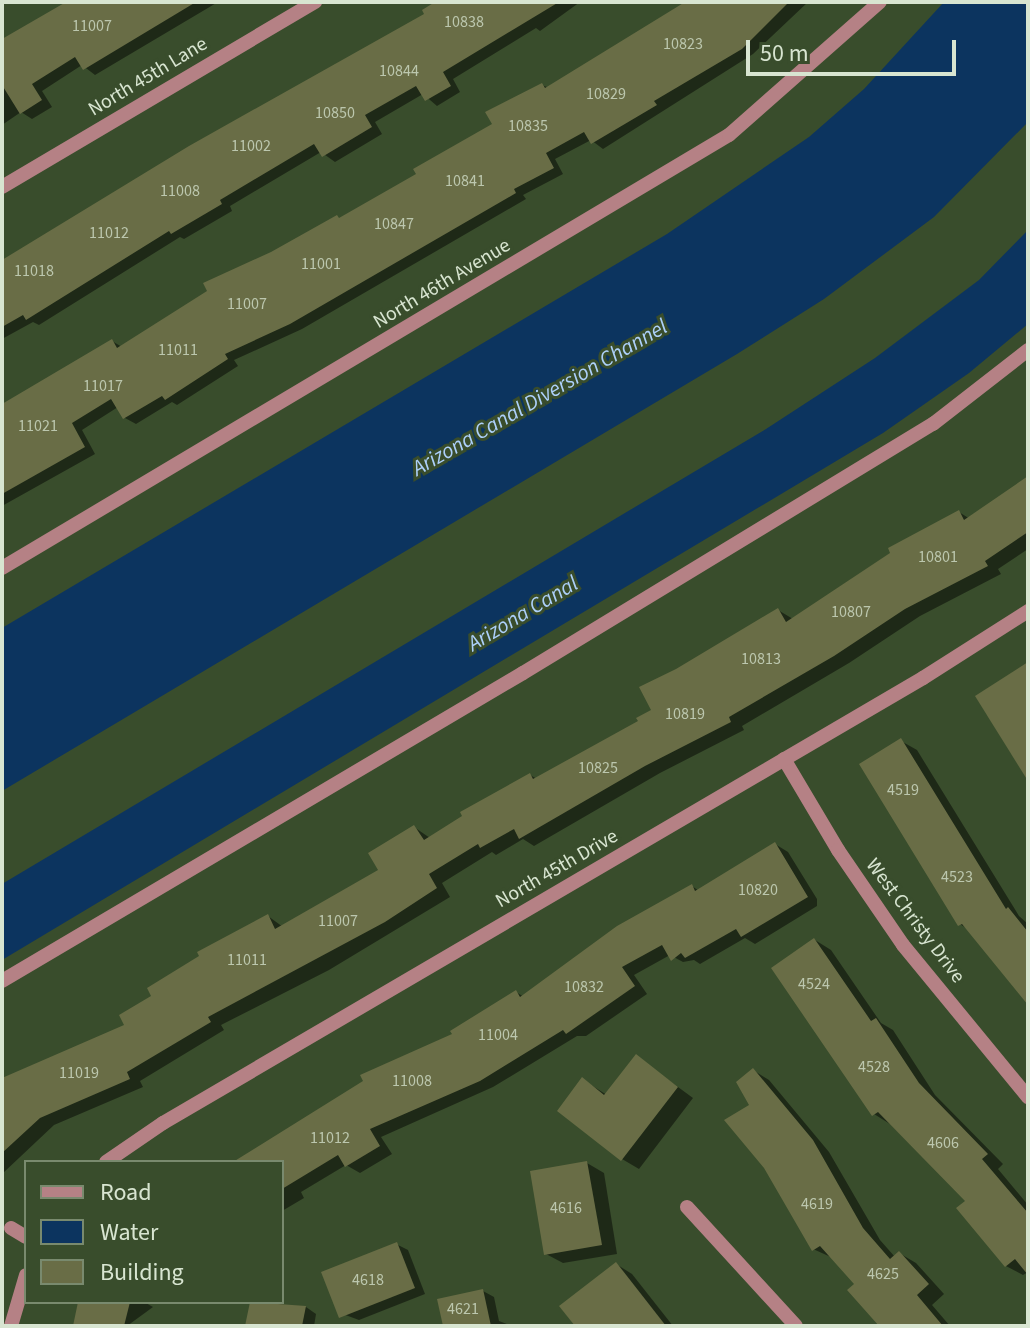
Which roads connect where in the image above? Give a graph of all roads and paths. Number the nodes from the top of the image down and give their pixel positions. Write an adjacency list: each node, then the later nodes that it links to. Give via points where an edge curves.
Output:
1 (315, 2): 3 (street, North 45th Lane)
2 (880, 2): 5 (street, North 46th Avenue, via 729,135)
3 (2, 187)
4 (1028, 350): 8 (street, via 919,433)
5 (2, 568)
6 (1028, 611): 7 (street, North 45th Drive)
7 (784, 759): 9 (street, West Christy Drive, via 903,945); 10 (street, North 45th Drive, via 163,1123)
8 (2, 981)
9 (1028, 1097)
10 (109, 1160)
11 (687, 1207): 16 (street)
12 (11, 1228): 13 (street)
13 (24, 1236)
14 (24, 1282): 15 (street)
15 (11, 1326)
16 (796, 1326)

